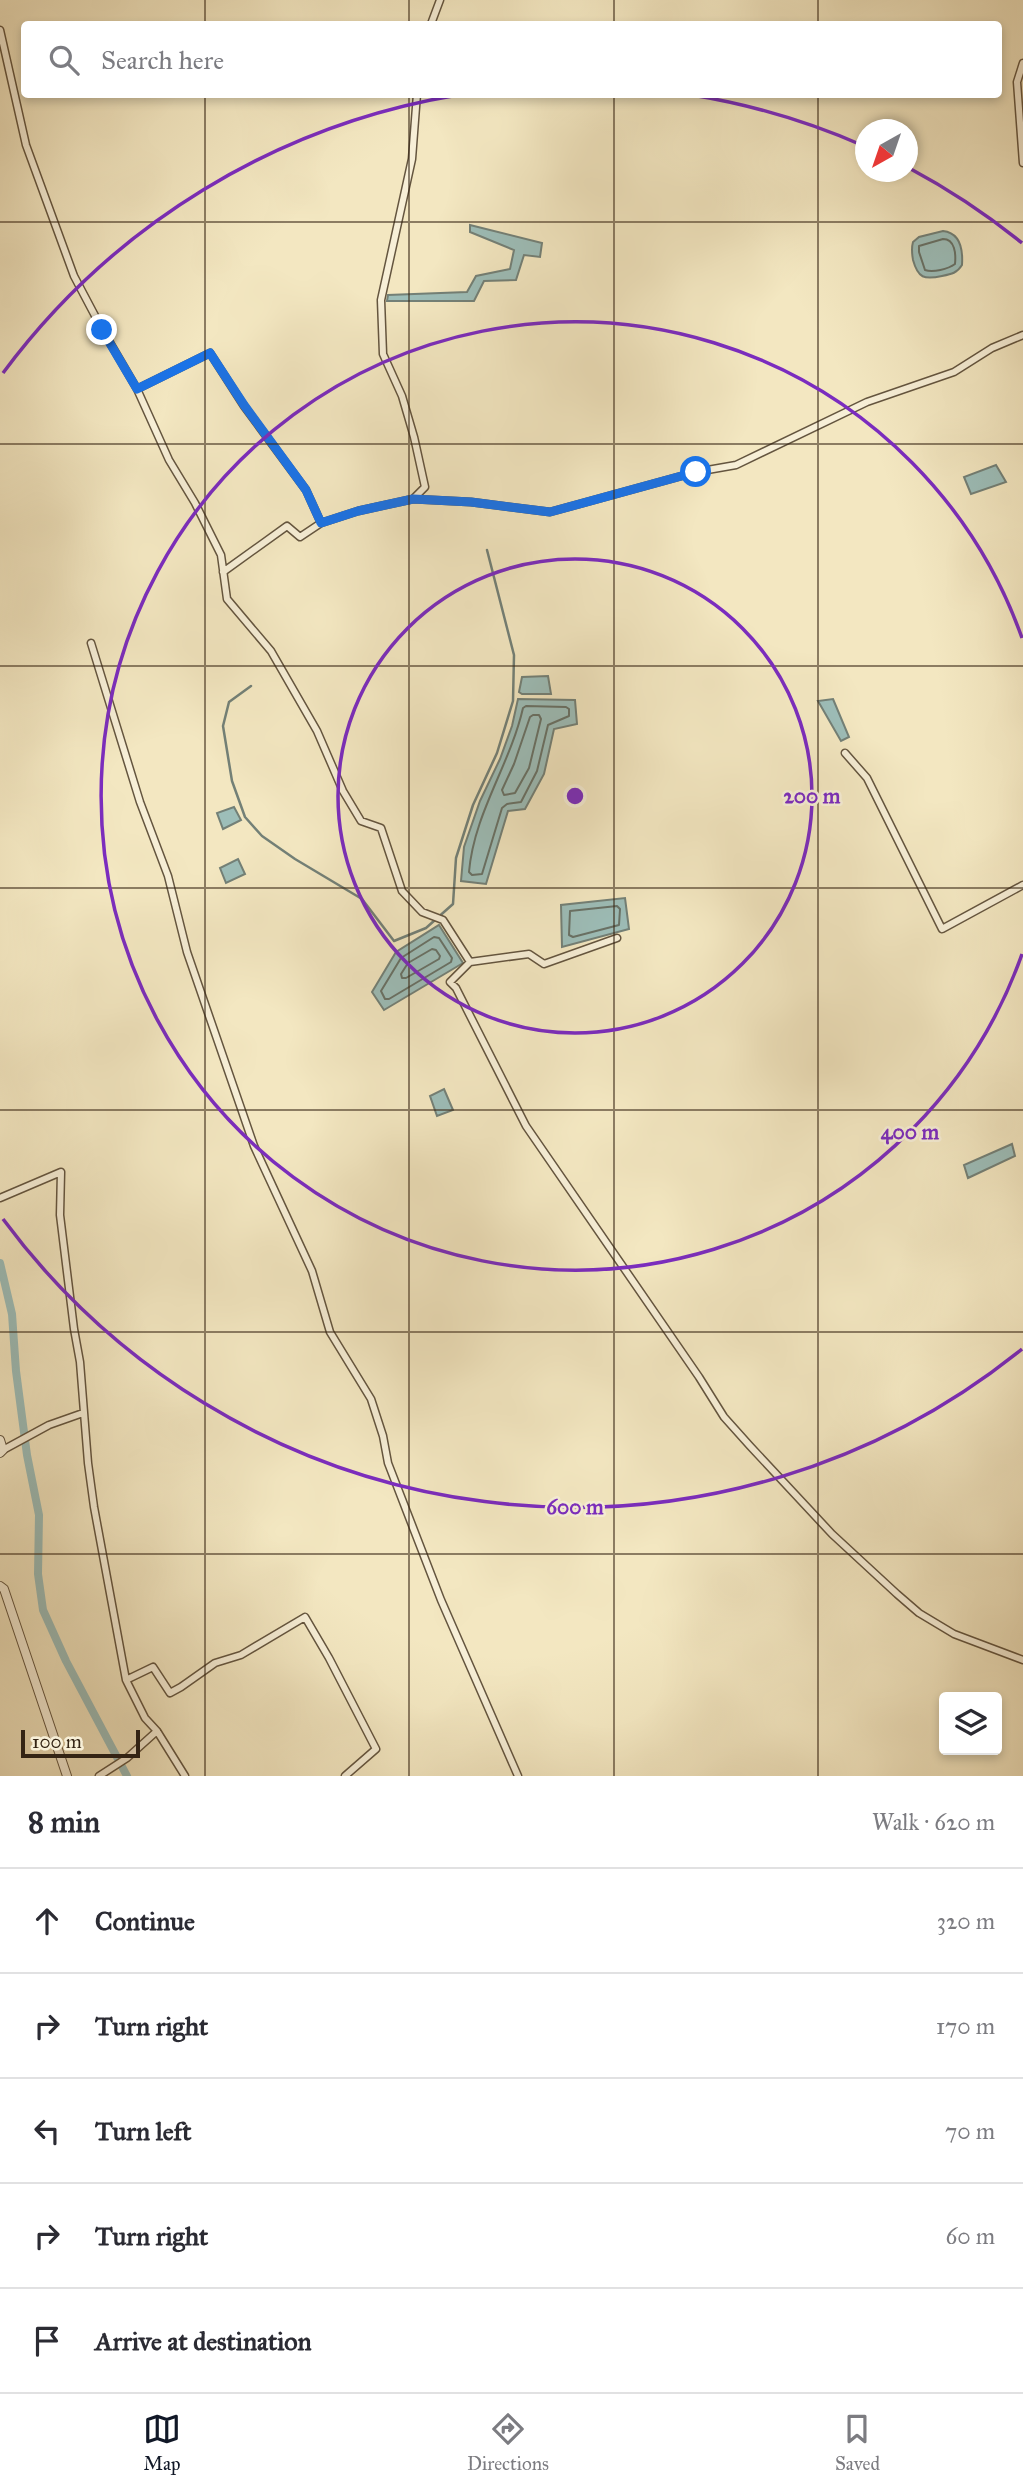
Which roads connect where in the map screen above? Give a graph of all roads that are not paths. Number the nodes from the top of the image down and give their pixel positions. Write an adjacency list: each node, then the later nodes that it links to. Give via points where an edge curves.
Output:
1 (440, 0): 2 (street)
2 (432, 21)
3 (0, 30): 8 (street, via 26,145 74,276)
4 (1023, 63): 6 (street, via 1017,82)
5 (417, 98): 9 (street, via 412,159 381,300 383,354 402,396 425,487)
6 (1023, 163)
7 (1023, 335): 9 (street, via 954,372 867,402 736,465 550,512)
8 (137, 389): 10 (street, via 210,353 306,490); 11 (street, via 220,555)
9 (413, 499): 10 (street)
10 (321, 523): 11 (street, via 299,537 287,526)
11 (223, 572): 16 (street, via 227,599 271,652 361,821 381,828 402,891 422,912 443,920)
12 (91, 643): 29 (street, via 140,803 168,876 187,952 254,1146 312,1271 330,1332 371,1399 388,1464 441,1600)
13 (845, 753): 14 (street, via 867,778 942,929)
14 (1023, 885)
15 (617, 937): 16 (street, via 544,964 529,954)
16 (470, 962): 22 (street, via 450,982 526,1126 724,1417 832,1534 919,1613 954,1634)
17 (0, 1198): 18 (street, via 61,1172 60,1215)
18 (83, 1413): 20 (street, via 49,1425); 23 (street, via 94,1507)
19 (0, 1440): 20 (street)
20 (5, 1450)
21 (0, 1586): 25 (street)
22 (1023, 1660)
23 (126, 1680): 24 (street, via 145,1718); 28 (street, via 153,1667 170,1693 215,1663 241,1655 305,1617 376,1749)
24 (157, 1731): 26 (street); 27 (street)
25 (67, 1776)
26 (99, 1776)
27 (185, 1776)
28 (345, 1776)
29 (518, 1776)

